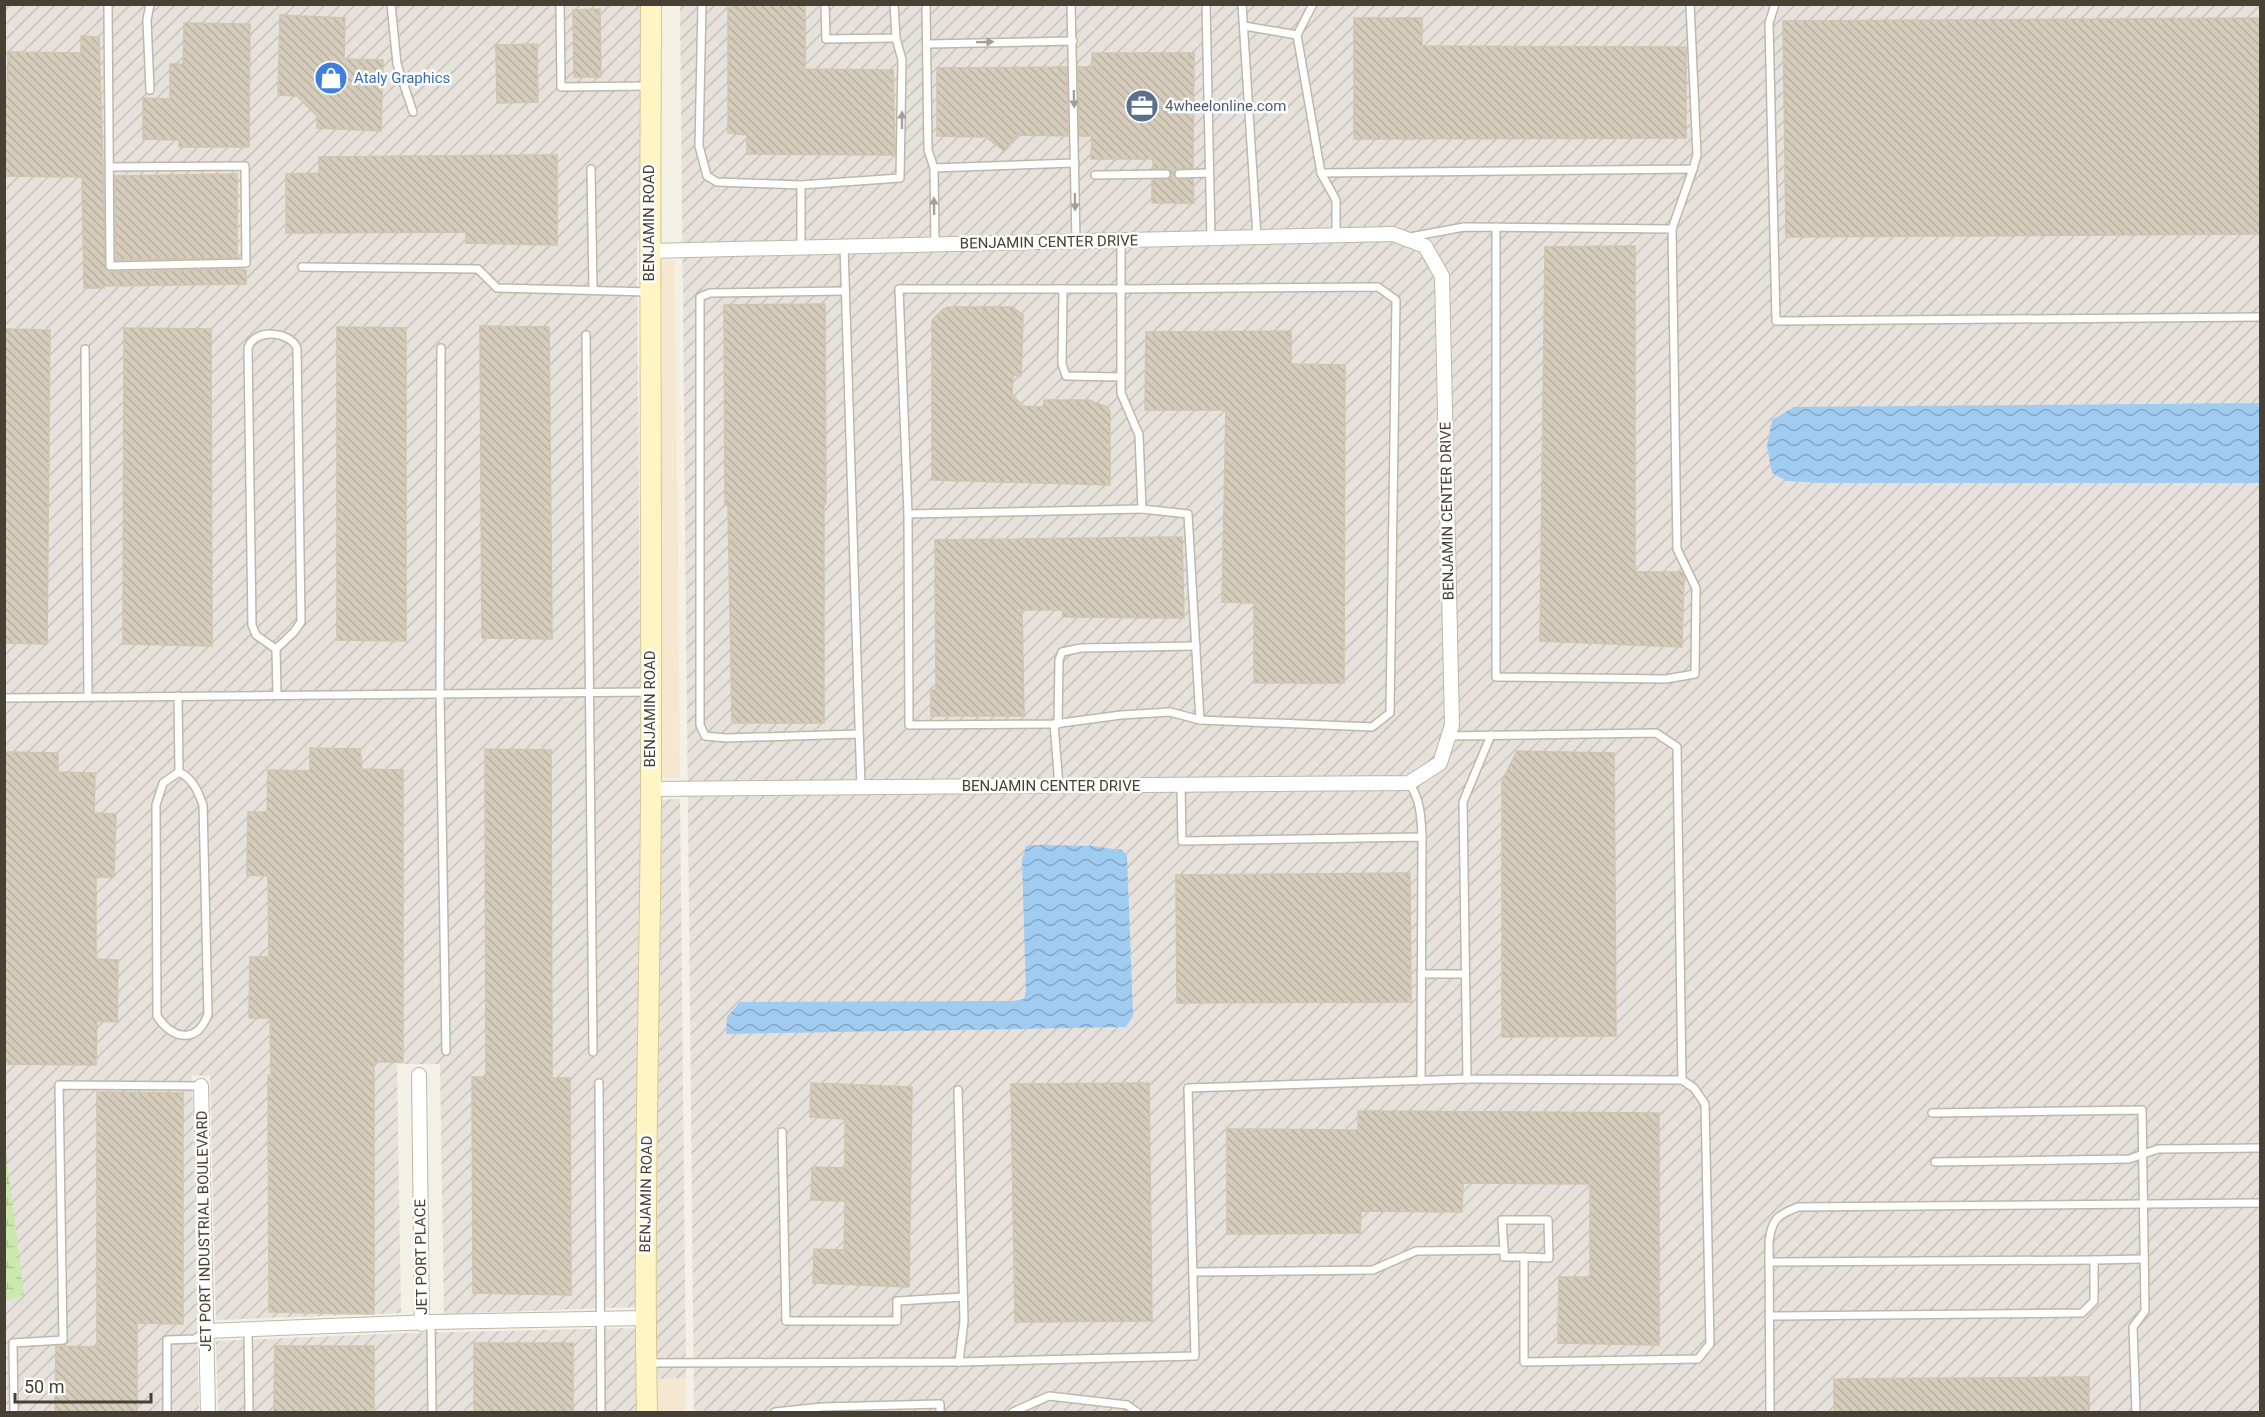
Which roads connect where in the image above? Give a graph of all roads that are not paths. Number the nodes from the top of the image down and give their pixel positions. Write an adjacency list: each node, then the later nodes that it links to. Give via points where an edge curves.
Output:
1 (108, 4): 25 (lane)
2 (150, 4): 22 (lane)
3 (391, 4): 23 (lane, via 397,64)
4 (560, 4): 21 (lane, via 561,87)
5 (651, 4): 21 (street, BENJAMIN ROAD)
6 (702, 4): 34 (lane, via 699,146 706,176 717,182)
7 (825, 4): 18 (lane, via 826,39)
8 (894, 4): 18 (lane)
9 (926, 4): 20 (lane)
10 (1071, 4): 19 (lane)
11 (1206, 4): 32 (lane)
12 (1242, 4): 16 (lane)
13 (1313, 4): 17 (lane)
14 (1690, 4): 28 (lane, via 1697,155)
15 (1775, 4): 53 (lane, via 1769,23 1776,321)
16 (1244, 26): 17 (lane); 38 (lane)
17 (1297, 35): 29 (lane)
18 (896, 38): 34 (lane, one-way to 18, via 900,178 902,60)
19 (1073, 40): 20 (lane, one-way to 19); 24 (lane, one-way to 24)
20 (927, 44): 26 (lane, via 928,150)
21 (651, 86): 46 (street, BENJAMIN ROAD)
22 (150, 90)
23 (413, 112)
24 (1075, 163): 26 (lane); 42 (lane, one-way to 42)
25 (110, 167): 25 (lane, via 110,266 246,262 244,166)
26 (934, 168): 43 (lane, one-way to 26)
27 (591, 169): 50 (lane)
28 (1693, 169): 29 (lane); 36 (lane)
29 (1322, 173): 37 (lane, via 1336,200)
30 (1166, 174): 33 (lane)
31 (1179, 174): 32 (lane)
32 (1209, 174): 39 (lane)
33 (1095, 175)
34 (801, 185): 45 (lane)
35 (1496, 227): 36 (lane); 36 (lane, via 1497,677 1666,679 1695,674 1696,588 1677,549); 40 (lane, via 1464,227)
36 (1672, 229)
37 (1336, 235): 38 (street, BENJAMIN CENTER DRIVE); 40 (street, BENJAMIN CENTER DRIVE, via 1393,234)
38 (1257, 237): 39 (street, BENJAMIN CENTER DRIVE)
39 (1211, 238): 41 (street, BENJAMIN CENTER DRIVE)
40 (1405, 238): 73 (street, BENJAMIN CENTER DRIVE, via 1425,246 1442,276 1452,713)
41 (1121, 240): 42 (street, BENJAMIN CENTER DRIVE); 49 (lane)
42 (1076, 241): 43 (street, BENJAMIN CENTER DRIVE)
43 (935, 244): 44 (street, BENJAMIN CENTER DRIVE)
44 (844, 246): 45 (street, BENJAMIN CENTER DRIVE); 51 (lane)
45 (801, 247): 46 (street, BENJAMIN CENTER DRIVE)
46 (649, 251): 52 (street, BENJAMIN ROAD)
47 (302, 267): 50 (lane, via 478,269 497,288)
48 (1063, 289): 49 (lane); 57 (lane, via 1062,364 1066,376); 59 (lane, via 899,289)
49 (1121, 289): 57 (lane); 69 (lane, via 1378,287 1396,300 1390,713 1372,727)
50 (593, 290): 52 (lane)
51 (845, 291): 71 (lane); 71 (lane, via 710,293 699,297 700,725 705,736 726,738)
52 (649, 292): 62 (street, BENJAMIN ROAD)
53 (2260, 317)
54 (586, 335): 63 (lane)
55 (441, 348): 64 (lane)
56 (85, 349): 66 (lane)
57 (1121, 377): 58 (lane, via 1121,393 1139,435)
58 (1142, 508): 59 (lane); 60 (lane, via 1188,513)
59 (908, 514): 70 (lane, via 909,725)
60 (1196, 646): 69 (lane); 70 (lane, via 1081,648 1062,652)
61 (276, 649): 61 (lane, via 256,635 252,625 248,348 255,339 270,334 290,339 297,348 301,622); 65 (lane)
62 (650, 692): 63 (lane); 79 (street, BENJAMIN ROAD)
63 (588, 693): 64 (lane); 84 (lane)
64 (440, 694): 65 (lane); 83 (lane)
65 (277, 695): 67 (lane)
66 (88, 696): 67 (lane); 68 (lane)
67 (178, 696): 74 (lane)
68 (4, 698)
69 (1200, 720): 70 (lane, via 1170,712)
70 (1056, 724): 77 (lane)
71 (859, 734): 78 (lane)
72 (1491, 735): 73 (lane); 82 (lane, via 1463,801); 87 (lane, via 1656,733 1677,747)
73 (1448, 736): 75 (street, BENJAMIN CENTER DRIVE, via 1440,763)
74 (179, 772): 74 (lane, via 193,783 203,805 208,991 205,1025 185,1036 165,1028 157,1016 156,805 163,783)
75 (1409, 783): 76 (street, BENJAMIN CENTER DRIVE); 80 (lane, via 1420,805)
76 (1181, 785): 77 (street, BENJAMIN CENTER DRIVE); 80 (lane, via 1182,841)
77 (1059, 786): 78 (street, BENJAMIN CENTER DRIVE)
78 (861, 788): 79 (street, BENJAMIN CENTER DRIVE)
79 (651, 789): 107 (street, BENJAMIN ROAD)
80 (1422, 837): 81 (lane)
81 (1421, 974): 82 (lane); 88 (lane)
82 (1465, 974): 86 (lane)
83 (446, 1051)
84 (593, 1052)
85 (419, 1075): 109 (street, JET PORT PLACE)
86 (1467, 1079): 87 (lane); 88 (lane)
87 (1682, 1080): 100 (lane, via 1694,1088 1705,1104 1710,1344 1698,1359 1524,1362)
88 (1421, 1081): 104 (lane, via 1188,1088)
89 (599, 1083): 108 (lane)
90 (201, 1086): 111 (street, JET PORT INDUSTRIAL BOULEVARD); 115 (lane, via 59,1085 63,1340 13,1343)
91 (958, 1090): 105 (lane)
92 (1932, 1113): 95 (lane, via 2142,1110)
93 (782, 1132): 105 (lane, via 786,1321 897,1321 897,1301)
94 (2260, 1148): 95 (lane, via 2158,1149)
95 (2142, 1154): 96 (lane, via 2129,1159); 98 (lane)
96 (1935, 1162)
97 (2260, 1203): 98 (lane)
98 (2143, 1205): 101 (lane); 103 (lane, via 1798,1207 1781,1214 1771,1227)
99 (1504, 1250): 100 (lane, via 1504,1257); 100 (lane, via 1502,1220 1548,1220 1549,1258); 104 (lane, via 1416,1251 1373,1270)
100 (1524, 1257)
101 (2144, 1259): 102 (lane); 127 (lane, via 2145,1311 2133,1327)
102 (2094, 1260): 103 (lane); 106 (lane, via 2094,1300 2082,1313)
103 (1769, 1262): 106 (lane)
104 (1194, 1272): 112 (lane, via 1195,1356)
105 (963, 1297): 112 (lane)
106 (1769, 1316): 126 (lane)
107 (645, 1318): 108 (street, JET PORT PLACE); 113 (street, BENJAMIN ROAD)
108 (601, 1319): 109 (street, JET PORT PLACE); 120 (lane)
109 (427, 1323): 110 (street); 119 (lane)
110 (248, 1329): 111 (street); 118 (lane)
111 (206, 1331): 116 (lane, via 195,1340 167,1340); 117 (street, JET PORT INDUSTRIAL BOULEVARD)
112 (960, 1362): 113 (lane)
113 (646, 1363): 121 (street, BENJAMIN ROAD)
114 (822, 1410): 122 (lane); 123 (lane, via 940,1404)
115 (14, 1413)
116 (167, 1413)
117 (208, 1413)
118 (249, 1413)
119 (432, 1413)
120 (601, 1413)
121 (647, 1413)
122 (775, 1413)
123 (940, 1413)
124 (1013, 1413): 125 (lane, via 1049,1396 1127,1405)
125 (1137, 1413)
126 (1770, 1413)
127 (2136, 1413)

